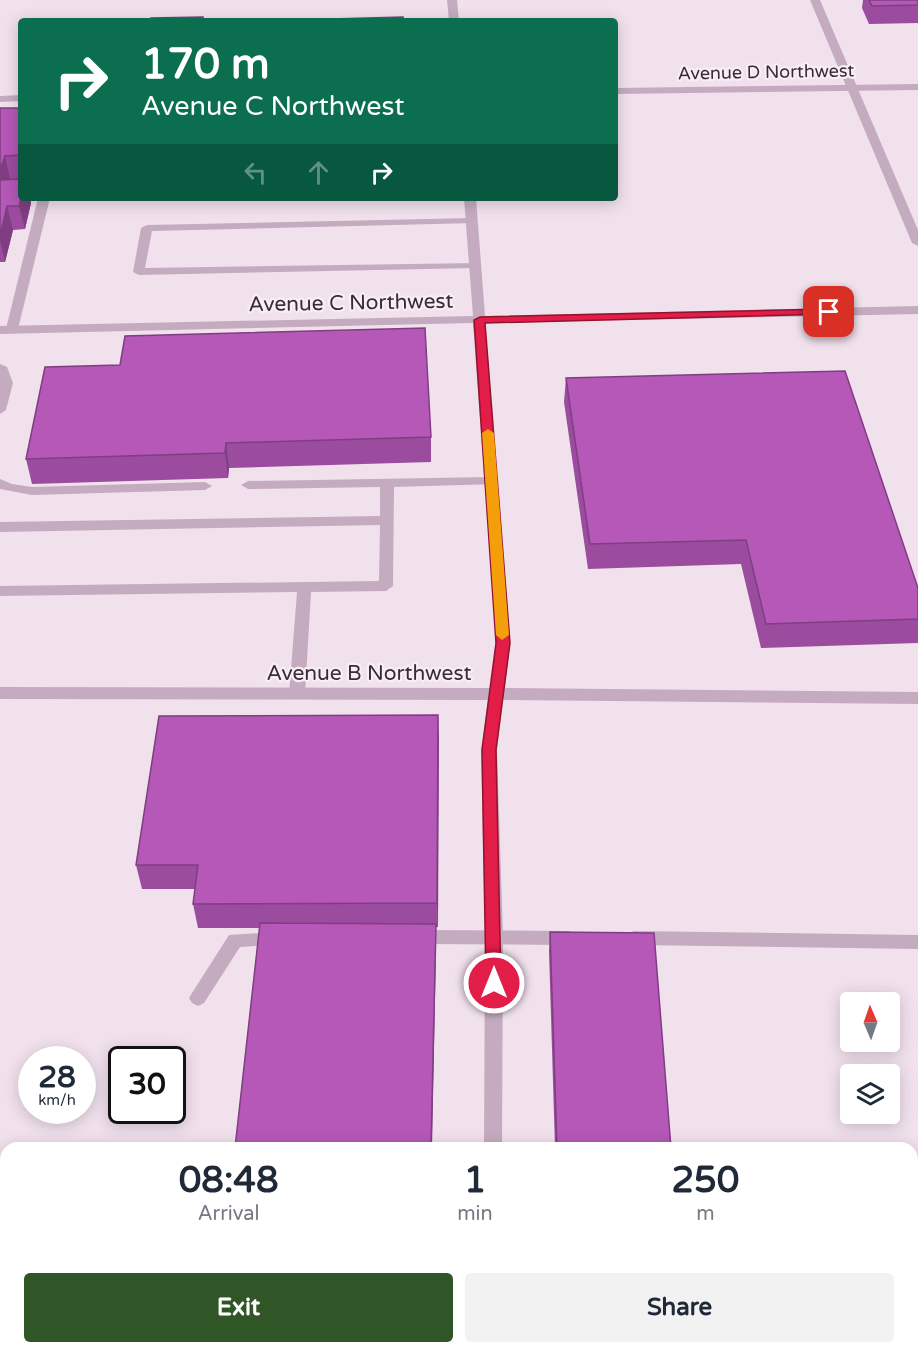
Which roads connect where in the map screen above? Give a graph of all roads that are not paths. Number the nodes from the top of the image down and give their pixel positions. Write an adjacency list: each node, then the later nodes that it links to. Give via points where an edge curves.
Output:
1 (452, 0): 3 (street)
2 (816, 0): 5 (street)
3 (454, 18)
4 (918, 87): 5 (street, Avenue D Northwest)
5 (852, 88): 6 (street, Avenue D Northwest); 12 (street)
6 (618, 91)
7 (18, 98): 8 (street)
8 (0, 99)
9 (43, 201): 16 (street)
10 (470, 201): 11 (street)
11 (471, 221): 13 (street); 13 (street, via 147,228 139,272)
12 (918, 243)
13 (475, 265): 15 (street)
14 (918, 310): 15 (street, Avenue C Northwest)
15 (480, 320): 16 (street, Avenue C Northwest); 19 (street)
16 (6, 329)
17 (0, 368): 18 (street, via 7,383)
18 (0, 410)
19 (492, 481): 20 (street); 30 (street, via 503,643)
20 (387, 482): 22 (street); 24 (street)
21 (0, 483): 23 (street, via 32,492)
22 (248, 485)
23 (205, 486)
24 (387, 520): 25 (street); 26 (street, via 386,586)
25 (0, 528)
26 (304, 587): 27 (street); 29 (street)
27 (0, 591)
28 (0, 693): 29 (street, Avenue B Northwest)
29 (297, 694): 30 (street, Avenue B Northwest)
30 (495, 694): 31 (street, Avenue B Northwest); 32 (street, via 489,750)
31 (918, 699)
32 (494, 936): 33 (street); 34 (street); 39 (street)
33 (406, 938)
34 (588, 938)
35 (612, 938): 37 (street)
36 (292, 939): 38 (street, via 235,940)
37 (918, 942)
38 (198, 998)
39 (493, 1142)

